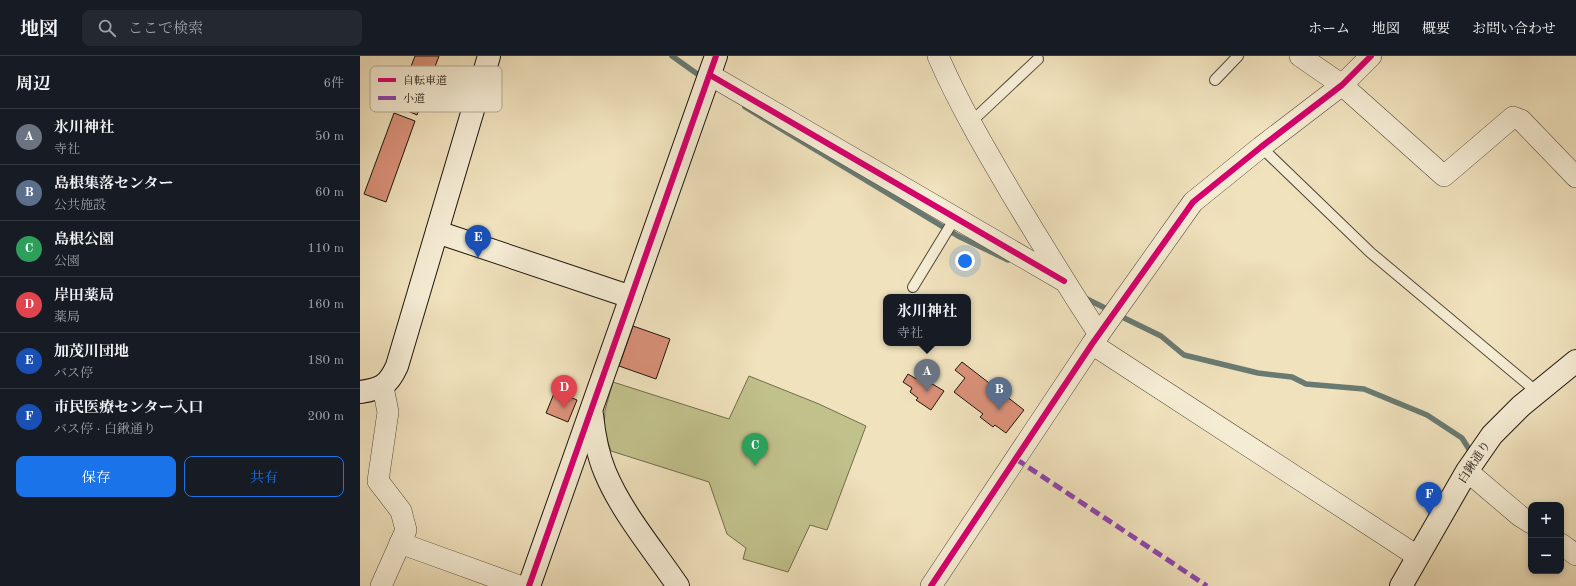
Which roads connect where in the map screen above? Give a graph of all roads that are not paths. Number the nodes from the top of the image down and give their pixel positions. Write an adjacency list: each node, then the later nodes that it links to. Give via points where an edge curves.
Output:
1 (489, 56): 7 (street)
2 (938, 56): 12 (street)
3 (1238, 56): 9 (lane)
4 (1300, 56): 10 (street)
5 (1371, 56): 10 (street)
6 (1038, 59): 12 (lane)
7 (486, 66)
8 (713, 66): 15 (street); 19 (street)
9 (1215, 80)
10 (1342, 85): 13 (street); 14 (street, via 1444,176 1513,117 1521,120)
11 (473, 112): 16 (street)
12 (971, 122): 17 (street)
13 (1261, 147): 20 (street, via 1193,202); 24 (lane, via 1371,253)
14 (1576, 177)
15 (955, 218): 17 (street); 18 (lane)
16 (438, 232): 19 (street); 22 (street, via 397,366 392,378)
17 (1064, 281): 20 (street)
18 (914, 287)
19 (631, 297): 25 (street)
20 (1095, 339): 31 (street); 36 (street)
21 (1576, 361): 24 (street, 白鍬通り)
22 (383, 387): 23 (street); 28 (street, via 388,412 378,481 401,511 406,530)
23 (360, 392)
24 (1537, 392): 26 (street, 白鍬通り, via 1492,436)
25 (591, 409): 34 (street); 35 (street, via 595,444 605,472 626,511)
26 (1473, 462): 27 (street, via 1520,516); 31 (street, 白鍬通り)
27 (1528, 521)
28 (400, 544): 32 (street); 33 (street)
29 (1564, 546): 30 (street)
30 (1576, 555)
31 (1417, 556): 37 (street, 白鍬通り)
32 (381, 586)
33 (519, 586)
34 (529, 586)
35 (678, 586)
36 (931, 586)
37 (1401, 586)

